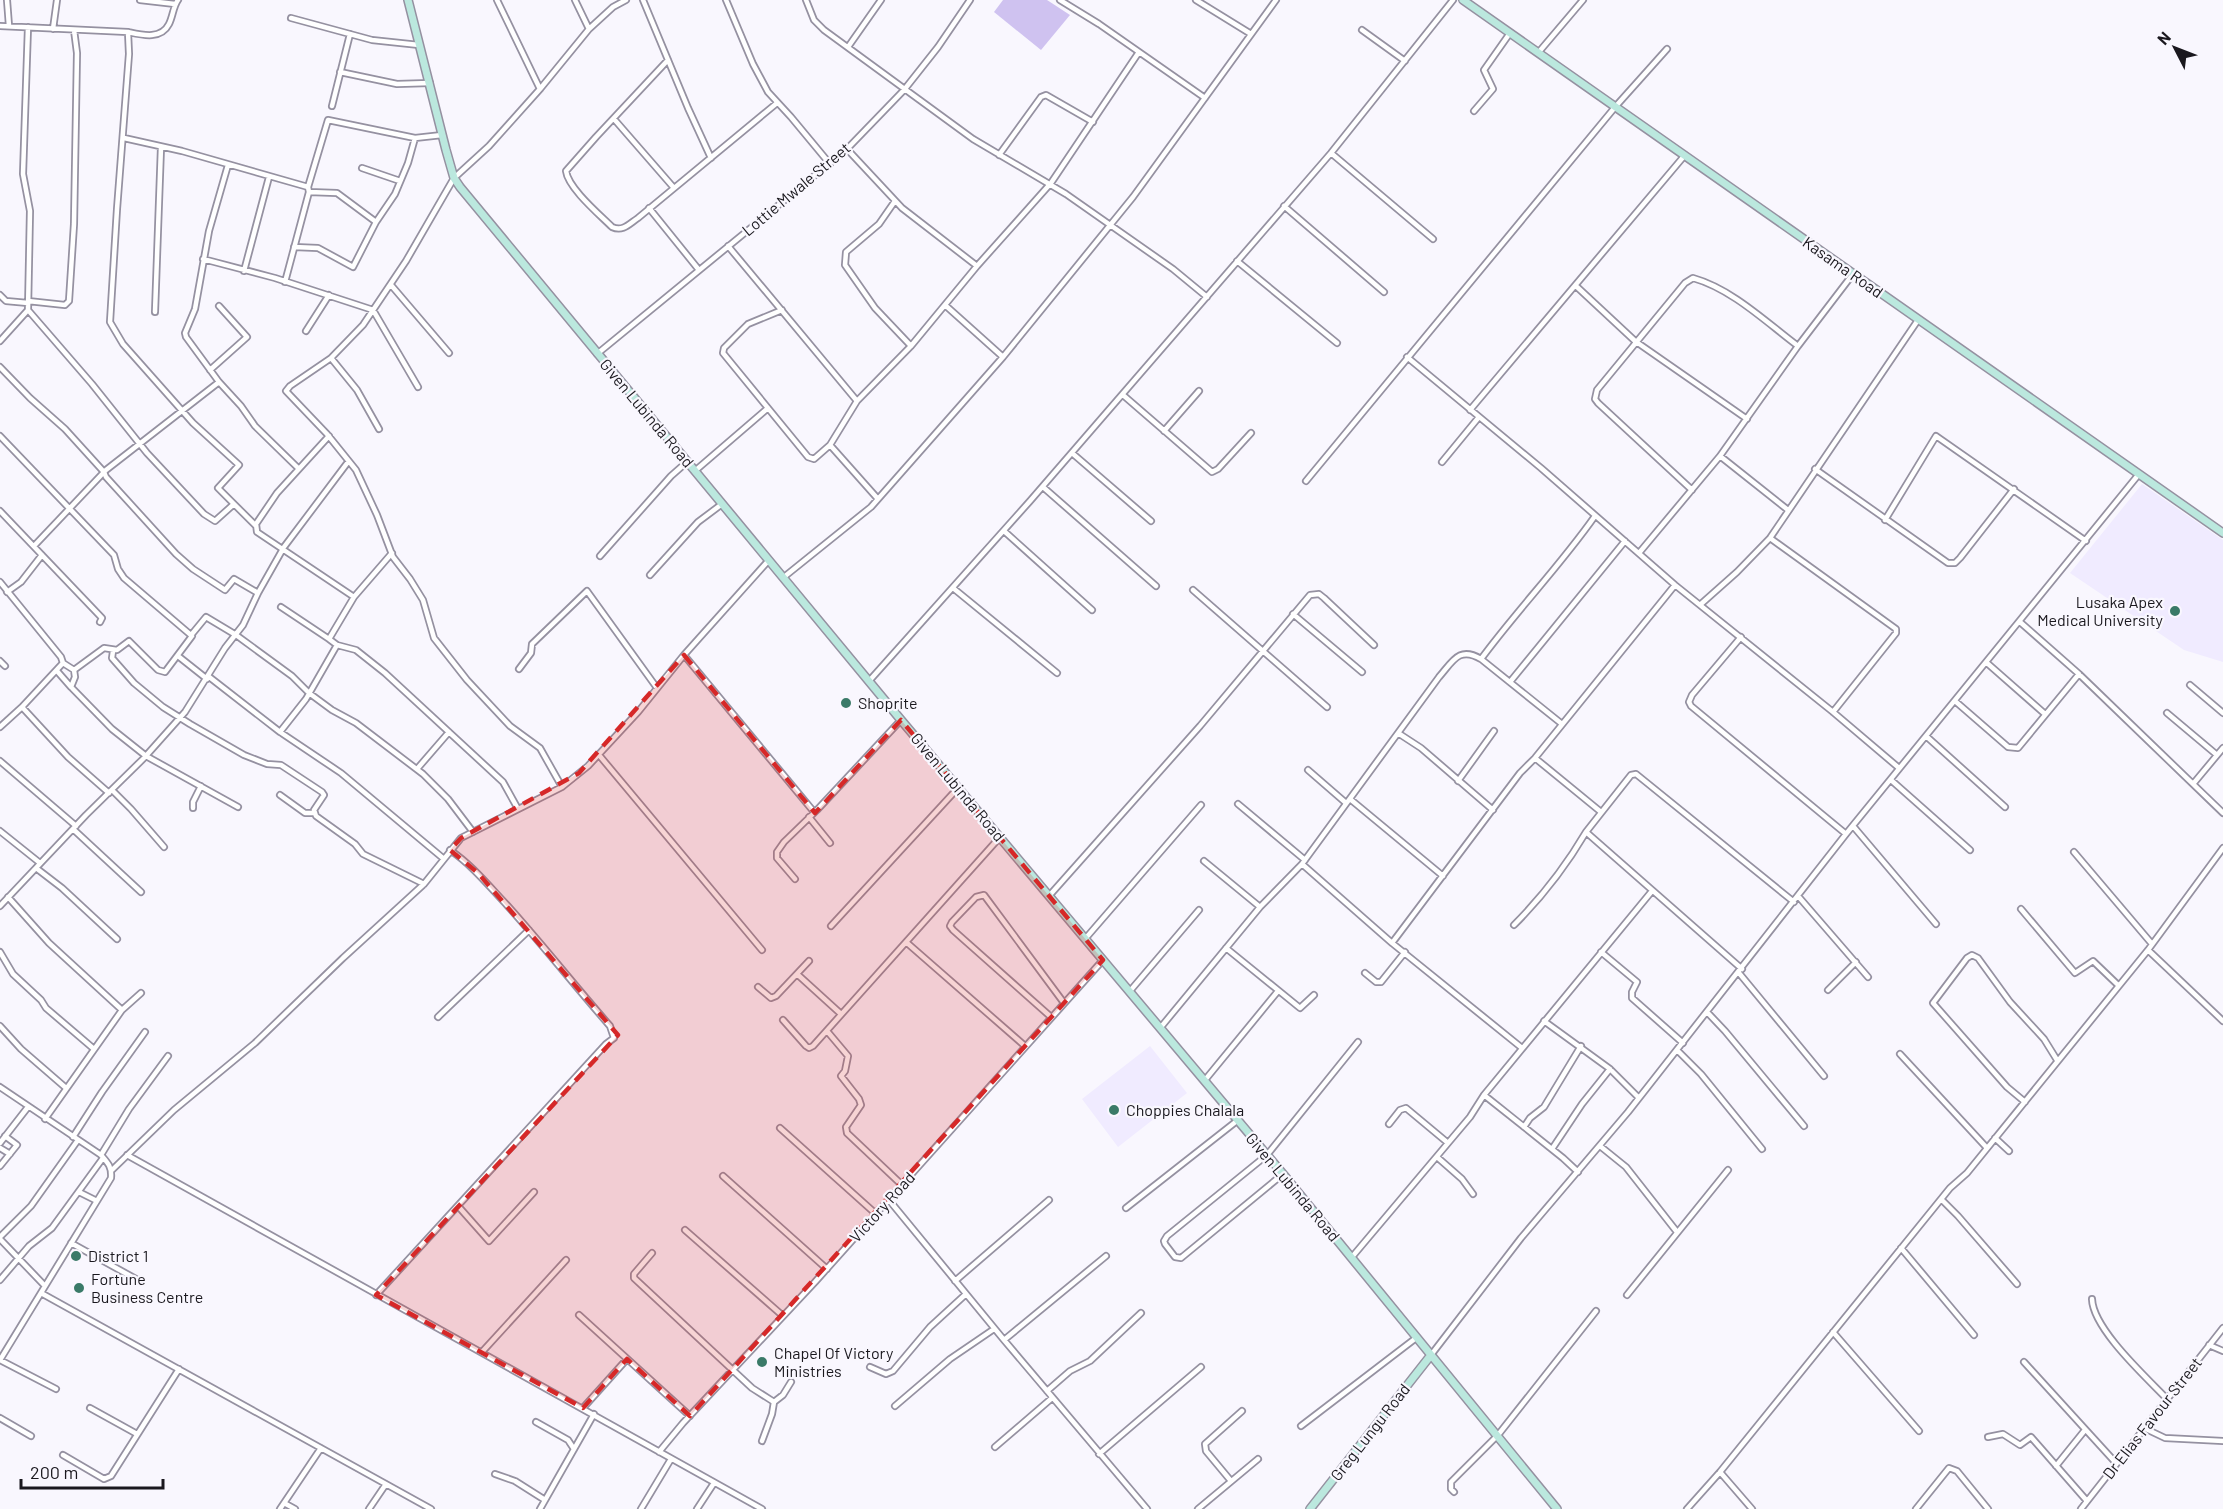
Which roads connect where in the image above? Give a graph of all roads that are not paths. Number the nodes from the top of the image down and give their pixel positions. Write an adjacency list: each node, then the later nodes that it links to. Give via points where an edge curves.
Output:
1 (7, 0): 22 (street)
2 (57, 0): 24 (street)
3 (140, 0): 19 (street)
4 (408, 0): 32 (street, Given Lubinda Road)
5 (497, 0): 41 (street)
6 (575, 0): 26 (street)
7 (626, 0): 26 (street)
8 (643, 0): 37 (street)
9 (726, 0): 44 (street, via 753,64)
10 (806, 0): 33 (street, via 814,20)
11 (881, 0): 33 (street)
12 (970, 0): 42 (street, Lottie Mwale Street)
13 (1060, 0): 35 (street)
14 (1196, 0): 31 (street)
15 (1276, 0): 31 (street)
16 (1453, 0): 38 (street)
17 (1583, 0): 36 (street)
18 (1468, 1): 29 (street, Kasama Road)
19 (177, 2): 28 (street, via 169,25 159,34)
20 (291, 18): 30 (street)
21 (0, 26): 22 (street)
22 (9, 26): 23 (street)
23 (28, 27): 24 (street); 89 (street, via 23,174 30,212)
24 (53, 29): 25 (street)
25 (74, 30): 28 (street); 89 (street, via 74,224 69,301 65,305)
26 (589, 30): 41 (street)
27 (1362, 30): 38 (street)
28 (128, 32): 51 (street)
29 (1510, 33): 36 (street, Kasama Road); 47 (street, via 1484,70 1493,89)
30 (350, 34): 32 (street); 39 (street)
31 (1251, 34): 43 (street)
32 (419, 45): 40 (street, Given Lubinda Road)
33 (848, 47): 42 (street)
34 (1667, 49): 46 (street)
35 (1139, 52): 43 (street); 49 (street)
36 (1538, 53): 46 (street, Kasama Road)
37 (668, 60): 48 (street); 58 (street)
38 (1405, 61): 55 (street)
39 (340, 72): 40 (street, via 397,84); 45 (street)
40 (430, 83): 50 (street, Given Lubinda Road)
41 (540, 89): 63 (street)
42 (904, 90): 54 (street, Lottie Mwale Street); 56 (street)
43 (1205, 98): 72 (street)
44 (777, 103): 58 (street); 59 (street)
45 (332, 106)
46 (1616, 106): 57 (street, Kasama Road); 106 (street)
47 (1474, 111)
48 (614, 119): 66 (street); 70 (street, via 571,164 567,177 618,230)
49 (1093, 122): 56 (street, via 1046,95); 65 (street)
50 (442, 135): 52 (street); 63 (street, Given Lubinda Road)
51 (124, 138): 53 (street); 117 (street, via 109,319 123,344)
52 (415, 138): 64 (street); 67 (street, via 328,120)
53 (161, 147): 60 (street); 95 (street)
54 (848, 148): 59 (street, Lottie Mwale Street); 68 (street)
55 (1331, 153): 69 (street); 73 (street)
56 (999, 155): 65 (street)
57 (1685, 155): 81 (street, Kasama Road); 84 (street)
58 (711, 158): 66 (street)
59 (830, 164): 74 (street, Lottie Mwale Street)
60 (228, 165): 62 (street); 76 (street)
61 (362, 168): 64 (street)
62 (269, 177): 67 (street); 80 (street)
63 (454, 178): 83 (street); 104 (street, Given Lubinda Road)
64 (400, 181): 71 (street)
65 (1051, 183): 72 (street); 78 (street)
66 (674, 188): 70 (street)
67 (308, 190): 71 (street, via 337,193); 75 (street)
68 (896, 201): 78 (street); 101 (street, via 879,224 846,252 845,265 876,308)
69 (1284, 206): 77 (street); 85 (street)
70 (649, 208): 79 (street)
71 (376, 222): 75 (street, via 354,267 318,248)
72 (1110, 226): 88 (street); 105 (street)
73 (1433, 239)
74 (728, 246): 79 (street, Lottie Mwale Street); 94 (street)
75 (294, 247): 82 (street)
76 (203, 259): 80 (street); 109 (street, via 195,309 185,333)
77 (1237, 261): 88 (street); 100 (street)
78 (977, 266): 90 (street)
79 (699, 270): 104 (street, Lottie Mwale Street)
80 (244, 271): 82 (street)
81 (1853, 274): 96 (street, Kasama Road); 102 (street)
82 (285, 282): 87 (street)
83 (391, 285): 93 (street); 103 (street)
84 (1576, 286): 98 (street); 116 (street)
85 (1384, 292)
86 (0, 295): 89 (street, via 6,301)
87 (329, 295): 93 (street); 97 (street)
88 (1207, 297): 113 (street)
89 (28, 302): 92 (street)
90 (945, 305): 101 (street); 105 (street)
91 (219, 306): 109 (street, via 247,337)
92 (28, 310): 99 (street); 125 (street)
93 (373, 310): 107 (street); 111 (street)
94 (782, 310): 114 (street); 115 (street, via 748,324 723,350)
95 (155, 312)
96 (1918, 320): 133 (street); 136 (street, Kasama Road)
97 (306, 332)
98 (1635, 340): 102 (street, via 1684,283 1693,278 1735,300); 119 (street); 140 (street, via 1597,390 1595,399)
99 (0, 341)
100 (1337, 344)
101 (911, 346): 114 (street)
102 (1798, 346): 119 (street)
103 (449, 353)
104 (597, 354): 129 (street, Given Lubinda Road)
105 (1003, 357): 141 (street)
106 (1407, 357): 116 (street); 137 (street)
107 (331, 358): 120 (street, via 357,390); 124 (street, via 286,391)
108 (0, 367): 135 (street)
109 (210, 370): 110 (street)
110 (219, 382): 117 (street); 132 (street, via 260,433)
111 (418, 387)
112 (1199, 391): 121 (street)
113 (1123, 395): 121 (street); 127 (street)
114 (857, 401): 126 (street)
115 (768, 408): 126 (street, via 810,459 817,458); 134 (street)
116 (1470, 410): 118 (street)
117 (182, 411): 125 (street); 143 (street, via 239,465 218,489)
118 (1479, 417): 131 (street); 147 (street)
119 (1747, 419): 128 (street)
120 (379, 429)
121 (1164, 431): 122 (street, via 1212,472)
122 (1251, 433)
123 (0, 436): 144 (street)
124 (329, 436): 130 (street); 132 (street)
125 (140, 443): 135 (street); 143 (street, via 212,520)
126 (830, 445): 141 (street)
127 (1072, 453): 138 (street); 149 (street)
128 (1720, 456): 140 (street); 145 (street)
129 (688, 461): 134 (street, Given Lubinda Road); 161 (street)
130 (348, 462): 157 (street); 158 (street, via 356,470)
131 (1442, 462)
132 (298, 468): 150 (street)
133 (1815, 469): 145 (street); 148 (street)
134 (696, 470): 142 (street, Given Lubinda Road)
135 (104, 472): 144 (street); 171 (street, via 193,569 225,590 234,579)
136 (2139, 474): 152 (street, Kasama Road); 155 (street)
137 (1306, 481)
138 (1043, 487): 151 (street); 167 (street)
139 (2014, 489): 148 (street, via 1955,562 1948,563); 148 (street, via 1936,436); 155 (street)
140 (1692, 490): 159 (street)
141 (878, 499): 164 (street)
142 (723, 503): 162 (street, Given Lubinda Road); 163 (street, via 698,522)
143 (234, 504): 150 (street)
144 (69, 509): 156 (street); 179 (street, via 114,555 124,578)
145 (1788, 510): 153 (street)
146 (0, 511): 156 (street)
147 (1595, 516): 154 (street); 189 (street)
148 (1885, 519)
149 (1151, 521)
150 (256, 526): 157 (street, via 257,532)
151 (1004, 531): 168 (street); 175 (street)
152 (2223, 533)
153 (1770, 538): 173 (street); 210 (street, via 1896,629)
154 (1625, 541): 159 (street); 202 (street)
155 (2086, 541): 178 (street)
156 (34, 546): 160 (street)
157 (282, 550): 171 (street); 172 (street)
158 (392, 553): 172 (street); 236 (street, via 423,600 434,638 510,726 537,745)
159 (1639, 553): 166 (street)
160 (42, 555): 170 (street, via 21,582); 177 (street, via 102,618)
161 (600, 556)
162 (769, 560): 164 (street, Given Lubinda Road); 187 (street)
163 (650, 575)
164 (784, 577): 201 (street, Given Lubinda Road)
165 (0, 582): 170 (street)
166 (1675, 585): 173 (street); 216 (street)
167 (1156, 586)
168 (953, 588): 198 (street); 201 (street)
169 (1193, 590): 185 (street)
170 (7, 592): 191 (street)
171 (258, 593): 180 (street)
172 (354, 597): 182 (street)
173 (1701, 604): 181 (street)
174 (282, 607): 182 (street)
175 (1092, 610)
176 (1293, 614): 184 (street, via 1310,594 1319,594); 185 (street); 197 (street)
177 (100, 622)
178 (2020, 622): 192 (street); 199 (street)
179 (192, 634): 180 (street, via 206,617); 188 (street)
180 (236, 635): 200 (street); 206 (street)
181 (1741, 637): 210 (street); 258 (street, via 1689,702)
182 (330, 639): 183 (street)
183 (338, 645): 206 (street); 220 (street, via 350,647 368,660)
184 (1374, 645)
185 (1262, 650): 209 (street); 277 (street)
186 (112, 651): 188 (street, via 130,642 162,672); 195 (street, via 104,648); 214 (street, via 112,658 134,683)
187 (684, 655): 205 (street); 248 (street)
188 (178, 656): 200 (street)
189 (1481, 659): 202 (street); 221 (street, via 1468,654 1458,656)
190 (0, 661): 193 (street)
191 (63, 663): 195 (street); 196 (street)
192 (1987, 663): 207 (street); 213 (street)
193 (5, 666)
194 (519, 669): 205 (street, via 531,653 532,644 587,591)
195 (74, 670): 204 (street)
196 (57, 671): 204 (street); 208 (street)
197 (1362, 672)
198 (1057, 673)
199 (2079, 674): 213 (street); 234 (street)
200 (207, 678): 214 (street); 219 (street)
201 (870, 680): 215 (street, Given Lubinda Road)
202 (1510, 682): 216 (street)
203 (2190, 685): 211 (street)
204 (71, 687): 226 (street, via 112,729)
205 (657, 688): 224 (street)
206 (309, 693): 219 (street); 230 (street)
207 (1955, 701): 213 (street, via 2008,747 2021,746); 222 (street)
208 (22, 707): 217 (street); 238 (street, via 68,757)
209 (1327, 707)
210 (1833, 712): 229 (street)
211 (2223, 712)
212 (2167, 713): 225 (street)
213 (2045, 714)
214 (180, 718): 226 (street); 250 (street, via 235,750 267,764 281,765 322,792 324,795)
215 (901, 720): 237 (street, Given Lubinda Road); 248 (street)
216 (1562, 724): 227 (street)
217 (0, 727)
218 (1494, 731): 233 (street)
219 (280, 732): 266 (street, via 341,773)
220 (449, 732): 230 (street); 246 (street, via 503,782)
221 (1398, 733): 233 (street); 240 (street)
222 (1926, 736): 229 (street); 244 (street)
223 (2223, 748): 225 (street)
224 (599, 755): 236 (street); 294 (street)
225 (2217, 755): 234 (street)
226 (146, 756): 235 (street); 238 (street)
227 (1535, 758): 247 (street); 249 (street)
228 (0, 761): 254 (street)
229 (1899, 768): 232 (street)
230 (417, 769): 256 (street)
231 (1308, 770): 240 (street)
232 (1891, 780): 253 (street); 264 (street)
233 (1458, 781): 247 (street)
234 (2193, 784): 251 (street)
235 (201, 786): 243 (street); 245 (street)
236 (562, 787): 246 (street)
237 (958, 788): 259 (street, Given Lubinda Road); 286 (street)
238 (110, 791): 254 (street); 261 (street)
239 (280, 795): 250 (street, via 305,813)
240 (1348, 801): 268 (street); 270 (street)
241 (1238, 804): 268 (street)
242 (1201, 805): 289 (street)
243 (238, 807)
244 (2005, 807)
245 (193, 808)
246 (518, 809): 256 (street)
247 (1493, 810): 270 (street)
248 (814, 812): 252 (street)
249 (1601, 812): 257 (street); 279 (street, via 1631,775 1636,774)
250 (313, 813): 272 (street, via 363,854)
251 (2223, 813)
252 (809, 817): 260 (street); 271 (street, via 777,852 777,858)
253 (1853, 826): 258 (street); 284 (street)
254 (75, 827): 269 (street); 274 (street)
255 (0, 831): 269 (street)
256 (473, 832): 263 (street)
257 (1586, 832): 273 (street); 285 (street, via 1564,867)
258 (1846, 834): 276 (street)
259 (1000, 837): 277 (street, Given Lubinda Road); 290 (street)
260 (830, 843)
261 (164, 847)
262 (2223, 848): 292 (street)
263 (450, 850): 266 (street); 287 (street, via 478,873)
264 (1970, 850)
265 (2074, 852): 292 (street)
266 (444, 859): 272 (street)
267 (1204, 861): 281 (street)
268 (1304, 862): 281 (street); 291 (street)
269 (38, 865): 278 (street); 288 (street)
270 (1443, 876): 291 (street)
271 (795, 879)
272 (424, 885): 362 (street, via 255,1043)
273 (1652, 891): 298 (street); 302 (street)
274 (141, 892)
275 (0, 896): 278 (street)
276 (1798, 896): 279 (street); 301 (street)
277 (1049, 897): 289 (street, Given Lubinda Road)
278 (7, 898): 280 (street); 314 (street)
279 (1794, 902): 302 (street)
280 (0, 906)
281 (1260, 907): 293 (street)
282 (2020, 909): 306 (street, via 2075,973 2093,961)
283 (1199, 910): 309 (street)
284 (1936, 924)
285 (1514, 925)
286 (831, 926)
287 (529, 930): 317 (street); 380 (street, via 610,1026 614,1038)
288 (117, 939)
289 (1085, 939): 299 (street, Given Lubinda Road)
290 (906, 942): 316 (street); 328 (street)
291 (1392, 943): 297 (street)
292 (2152, 944): 295 (street)
293 (1226, 948): 310 (street); 323 (street)
294 (762, 950)
295 (2148, 950): 306 (street); 321 (street)
296 (0, 952): 331 (street, via 13,974)
297 (1405, 952): 303 (street, via 1381,982); 330 (street)
298 (1601, 952): 320 (street); 327 (street, via 1637,982 1632,998)
299 (1103, 960): 309 (street, Given Lubinda Road); 313 (street, Victory Road)
300 (809, 961): 304 (street)
301 (1856, 962): 305 (street); 308 (street)
302 (1740, 971): 315 (street); 337 (street)
303 (1365, 973)
304 (797, 974): 307 (street, via 774,998); 316 (street)
305 (1868, 977)
306 (2118, 986): 335 (street)
307 (758, 987)
308 (1828, 990)
309 (1130, 991): 323 (street, Given Lubinda Road)
310 (1278, 991): 312 (street, via 1300,1008); 338 (street)
311 (141, 993): 314 (street)
312 (1314, 995)
313 (1064, 1003): 318 (street, Victory Road); 318 (street, via 984,896 976,897 950,926)
314 (123, 1010): 331 (street)
315 (1707, 1012): 327 (street); 348 (street)
316 (841, 1014): 324 (street)
317 (438, 1017)
318 (1051, 1017): 328 (street, Victory Road)
319 (783, 1020): 324 (street, via 810,1047)
320 (1544, 1021): 329 (street); 330 (street)
321 (2223, 1021)
322 (0, 1026): 340 (street)
323 (1161, 1027): 338 (street, Given Lubinda Road)
324 (827, 1031): 372 (street, via 848,1056 841,1076 861,1105 846,1127 847,1132)
325 (145, 1032): 353 (street, via 102,1092)
326 (1358, 1042): 363 (street)
327 (1683, 1043): 332 (street)
328 (1025, 1046): 372 (street, Victory Road)
329 (1581, 1047): 336 (street); 349 (street, via 1544,1107)
330 (1522, 1048): 341 (street)
331 (94, 1049): 340 (street)
332 (1677, 1050): 342 (street); 359 (street)
333 (1900, 1054): 357 (street)
334 (168, 1056): 364 (street, via 129,1109)
335 (2057, 1060): 343 (street); 343 (street, via 1978,958 1967,958 1933,1003)
336 (1610, 1069): 342 (street); 358 (street)
337 (1824, 1076)
338 (1205, 1080): 346 (street, Given Lubinda Road)
339 (0, 1087): 344 (street)
340 (66, 1088): 345 (street)
341 (1484, 1095): 349 (street); 354 (street)
342 (1639, 1098): 356 (street)
343 (2025, 1102): 352 (street)
344 (28, 1107): 345 (street); 351 (street)
345 (45, 1119): 353 (street)
346 (1238, 1120): 363 (street, Given Lubinda Road); 381 (street)
347 (1389, 1124): 354 (street, via 1406,1108)
348 (1804, 1126)
349 (1524, 1127): 358 (street)
350 (780, 1128): 382 (street)
351 (5, 1136): 355 (street); 361 (street, via 17,1145)
352 (1995, 1138): 357 (street); 360 (street)
353 (76, 1139): 364 (street); 385 (street, via 31,1206)
354 (1449, 1143): 365 (street)
355 (0, 1146): 361 (street)
356 (1600, 1146): 369 (street); 384 (street, via 1626,1167)
357 (1987, 1148): 376 (street)
358 (1552, 1149): 369 (street)
359 (1762, 1149)
360 (2009, 1151)
361 (10, 1154): 366 (street)
362 (127, 1155): 367 (street); 401 (street)
363 (1267, 1155): 370 (street, Given Lubinda Road); 370 (street, via 1167,1236 1164,1241 1175,1257 1181,1258)
364 (102, 1156): 367 (street); 373 (street)
365 (1437, 1157): 375 (street); 390 (street)
366 (0, 1166)
367 (112, 1170): 379 (street)
368 (1728, 1170): 384 (street)
369 (1578, 1172): 417 (street)
370 (1283, 1174): 390 (street, Given Lubinda Road)
371 (723, 1176): 393 (street)
372 (902, 1185): 377 (street, Victory Road)
373 (79, 1192): 379 (street); 391 (street, via 52,1228)
374 (534, 1192): 380 (street, via 489,1241)
375 (1473, 1194)
376 (1941, 1199): 387 (street); 397 (street)
377 (889, 1200): 382 (street, Victory Road); 396 (street)
378 (1049, 1200): 396 (street)
379 (97, 1201): 386 (street)
380 (458, 1206): 401 (street)
381 (1126, 1208)
382 (876, 1214): 393 (street, Victory Road)
383 (685, 1230): 407 (street)
384 (1677, 1232): 402 (street)
385 (0, 1238): 391 (street)
386 (71, 1243): 394 (street); 398 (street)
387 (1901, 1248): 410 (street); 411 (street)
388 (652, 1253): 423 (street, via 634,1278)
389 (1106, 1256): 413 (street)
390 (1352, 1257): 412 (street, Given Lubinda Road)
391 (19, 1259): 395 (street); 398 (street)
392 (566, 1260): 416 (street)
393 (827, 1269): 407 (street, Victory Road)
394 (136, 1279)
395 (0, 1280)
396 (955, 1281): 400 (street)
397 (2017, 1284)
398 (45, 1286): 399 (street)
399 (41, 1293): 422 (street); 425 (street, via 0,1360)
400 (966, 1294): 409 (street); 420 (street, via 930,1327 893,1371 886,1374)
401 (376, 1295): 416 (street)
402 (1627, 1295)
403 (2092, 1299): 428 (street, via 2098,1321)
404 (1596, 1311): 443 (street)
405 (1142, 1313): 426 (street, via 1090,1361 1070,1371)
406 (579, 1315): 418 (street)
407 (783, 1316): 423 (street, Victory Road)
408 (2223, 1328): 414 (street, Dr Elias Favour Street)
409 (994, 1329): 413 (street); 430 (street, via 950,1359)
410 (1833, 1332): 441 (street); 458 (street)
411 (1974, 1335)
412 (1416, 1338): 417 (street, Given Lubinda Road); 438 (street)
413 (1004, 1340): 426 (street)
414 (2209, 1345): 415 (street); 428 (street, Dr Elias Favour Street)
415 (2223, 1351)
416 (482, 1352): 432 (street)
417 (1431, 1355): 443 (street, Given Lubinda Road); 468 (street, Greg Lungu Road)
418 (627, 1359): 432 (street); 435 (street)
419 (2024, 1362): 440 (street)
420 (870, 1367)
421 (1201, 1367): 452 (street)
422 (179, 1369): 442 (street); 462 (street)
423 (734, 1369): 429 (street, via 752,1388); 435 (street, Victory Road)
424 (791, 1382): 429 (street)
425 (56, 1389)
426 (1047, 1391): 427 (street)
427 (1052, 1398): 448 (street); 452 (street)
428 (2167, 1400): 439 (street, Dr Elias Favour Street)
429 (774, 1402): 446 (street)
430 (895, 1406)
431 (90, 1408): 442 (street)
432 (583, 1408): 434 (street)
433 (1242, 1412): 460 (street, via 1205,1444 1206,1451)
434 (594, 1414): 450 (street); 451 (street)
435 (690, 1416): 451 (street, Victory Road)
436 (0, 1418): 444 (street)
437 (536, 1422): 450 (street, via 568,1440)
438 (1301, 1426)
439 (2144, 1428): 447 (street, via 2165,1438); 456 (street, Dr Elias Favour Street)
440 (2085, 1430): 456 (street); 457 (street)
441 (1918, 1431)
442 (137, 1434): 453 (street, via 108,1478)
443 (1498, 1435): 463 (street, via 1450,1482); 479 (street, Given Lubinda Road)
444 (31, 1436)
445 (1988, 1437): 457 (street, via 2003,1434 2020,1445 2031,1437)
446 (762, 1441)
447 (2223, 1442)
448 (995, 1447)
449 (321, 1448): 466 (street)
450 (574, 1449): 464 (street)
451 (659, 1452): 454 (street)
452 (1099, 1454): 477 (street)
453 (63, 1455)
454 (671, 1459): 461 (street); 474 (street)
455 (1258, 1459): 460 (street)
456 (2116, 1463): 465 (street, Dr Elias Favour Street)
457 (2056, 1466): 465 (street)
458 (1720, 1472): 480 (street); 481 (street)
459 (495, 1474): 464 (street, via 515,1481)
460 (1231, 1481): 478 (street)
461 (714, 1483): 475 (street); 476 (street)
462 (386, 1484): 471 (street); 472 (street)
463 (1454, 1492)
464 (545, 1500): 473 (street)
465 (2087, 1501): 485 (street, Dr Elias Favour Street)
466 (284, 1503): 469 (street); 470 (street)
467 (1982, 1503): 482 (street, via 1950,1468); 483 (street); 484 (street)
468 (1311, 1508)
469 (280, 1509)
470 (295, 1509)
471 (369, 1509)
472 (431, 1509)
473 (540, 1509)
474 (641, 1509)
475 (697, 1509)
476 (762, 1509)
477 (1147, 1509)
478 (1197, 1509)
479 (1557, 1509)
480 (1687, 1509)
481 (1752, 1509)
482 (1916, 1509)
483 (1977, 1509)
484 (1988, 1509)
485 (2081, 1509)

